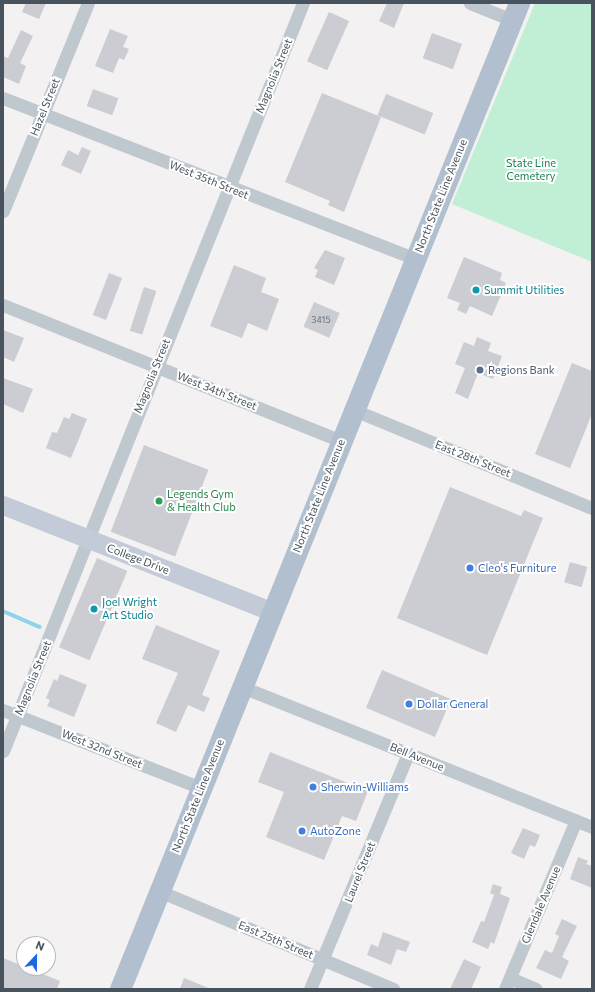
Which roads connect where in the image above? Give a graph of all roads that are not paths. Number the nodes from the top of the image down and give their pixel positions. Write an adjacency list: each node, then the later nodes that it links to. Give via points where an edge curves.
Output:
1 (88, 3): 6 (street, Hazel Street)
2 (303, 3): 7 (street, Magnolia Street)
3 (470, 3): 4 (street)
4 (516, 12): 9 (main road, North State Line Avenue)
5 (3, 98): 6 (street, West 35th Street)
6 (42, 114): 7 (street, West 35th Street); 8 (street, Hazel Street)
7 (229, 188): 9 (street, West 35th Street); 11 (street, Magnolia Street)
8 (3, 211)
9 (415, 259): 12 (main road, North State Line Avenue)
10 (3, 305): 11 (street, West 34th Street)
11 (156, 366): 13 (street, West 34th Street); 16 (street, Magnolia Street)
12 (354, 410): 13 (main road, North State Line Avenue); 15 (street, East 28th Street)
13 (342, 441): 17 (main road, North State Line Avenue)
14 (3, 505): 16 (street, College Drive)
15 (592, 508)
16 (88, 539): 17 (street, College Drive); 20 (street, Magnolia Street)
17 (273, 612): 18 (main road, North State Line Avenue)
18 (242, 687): 22 (street, Bell Avenue); 23 (main road, North State Line Avenue)
19 (3, 710): 20 (street, West 32nd Street)
20 (18, 716): 21 (street, Magnolia Street); 23 (street, West 32nd Street)
21 (3, 751)
22 (408, 754): 24 (street, Bell Avenue); 27 (street, Laurel Street)
23 (201, 788): 26 (main road, North State Line Avenue)
24 (576, 820): 25 (street, Bell Avenue); 28 (street, Glendale Avenue)
25 (592, 827)
26 (160, 891): 27 (street, East 25th Street); 29 (main road, North State Line Avenue)
27 (323, 960): 30 (street, Laurel Street); 31 (street, East 25th Street)
28 (508, 983): 32 (street)
29 (120, 989)
30 (310, 989)
31 (393, 989)
32 (536, 989)

